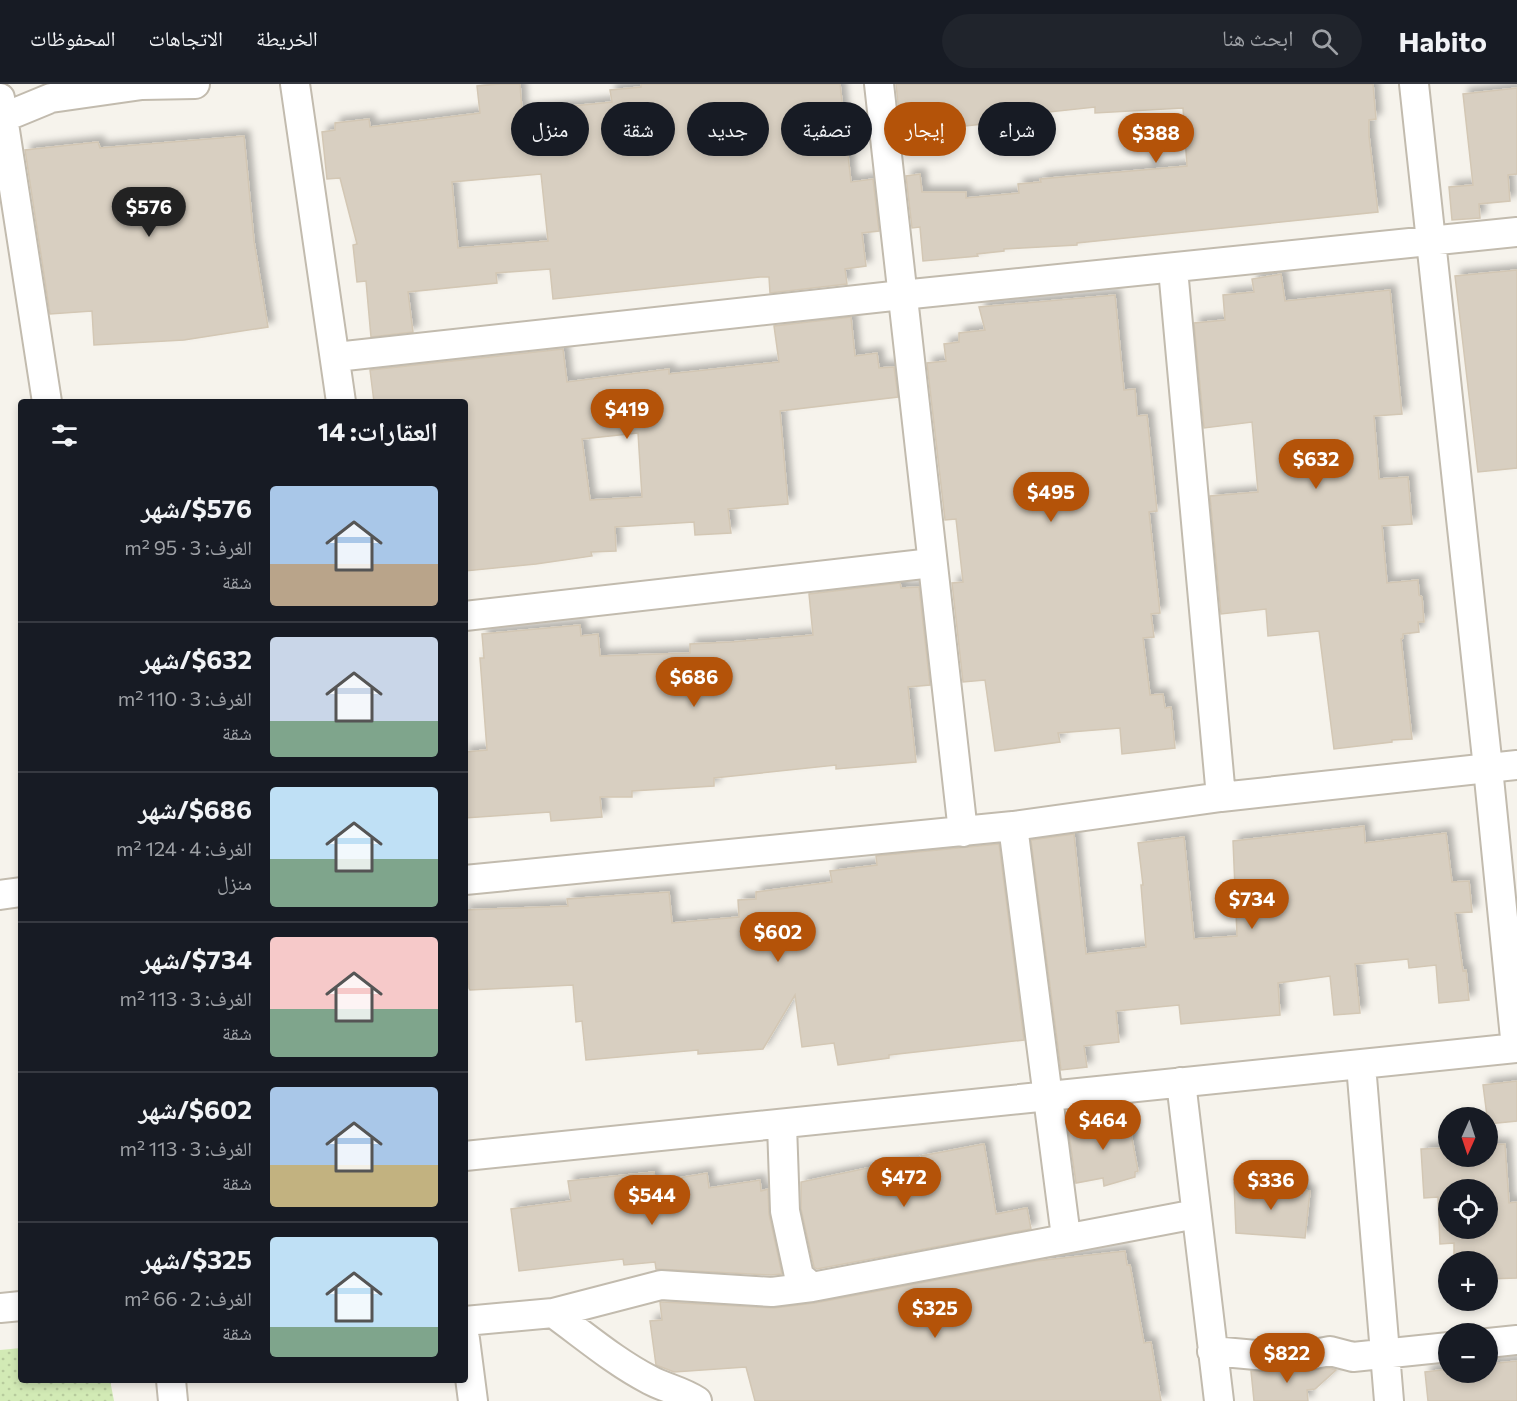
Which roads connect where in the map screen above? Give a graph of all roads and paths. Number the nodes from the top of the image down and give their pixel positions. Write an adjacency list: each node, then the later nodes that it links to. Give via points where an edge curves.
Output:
1 (195, 84): 5 (street, via 142,85 51,98)
2 (295, 84): 10 (street)
3 (879, 84): 9 (street)
4 (1414, 84): 7 (street)
5 (1, 112): 11 (street)
6 (1517, 232): 7 (street)
7 (1430, 240): 8 (street); 16 (street)
8 (1173, 269): 9 (street); 17 (street)
9 (902, 295): 10 (street); 13 (street)
10 (336, 357): 12 (street)
11 (47, 399)
12 (341, 399)
13 (932, 563): 14 (street); 19 (street)
14 (468, 616)
15 (1517, 765): 16 (street)
16 (1488, 768): 17 (street); 23 (street)
17 (1221, 797): 18 (street)
18 (1013, 826): 19 (street); 26 (street)
19 (963, 832): 20 (street)
20 (468, 880)
21 (18, 892): 22 (street)
22 (0, 895)
23 (1516, 1048): 24 (street)
24 (1361, 1065): 25 (street); 40 (street)
25 (1181, 1082): 26 (street); 29 (street)
26 (1047, 1097): 27 (street); 30 (street)
27 (782, 1125): 28 (street); 31 (street, via 785,1210 799,1276)
28 (468, 1156)
29 (1196, 1214): 30 (street); 39 (street)
30 (1066, 1237): 31 (street)
31 (812, 1287): 34 (street, via 772,1292 661,1285)
32 (18, 1306): 33 (street)
33 (0, 1308)
34 (554, 1313): 35 (street); 45 (street, via 621,1363)
35 (468, 1321)
36 (1517, 1340): 37 (street)
37 (1498, 1342)
38 (1438, 1348): 40 (street)
39 (1212, 1351): 40 (street, via 1267,1356 1330,1351 1353,1357); 46 (street)
40 (1386, 1354): 47 (street)
41 (468, 1362): 44 (street)
42 (171, 1383): 43 (street)
43 (173, 1401)
44 (473, 1401)
45 (696, 1401)
46 (1219, 1401)
47 (1389, 1401)

